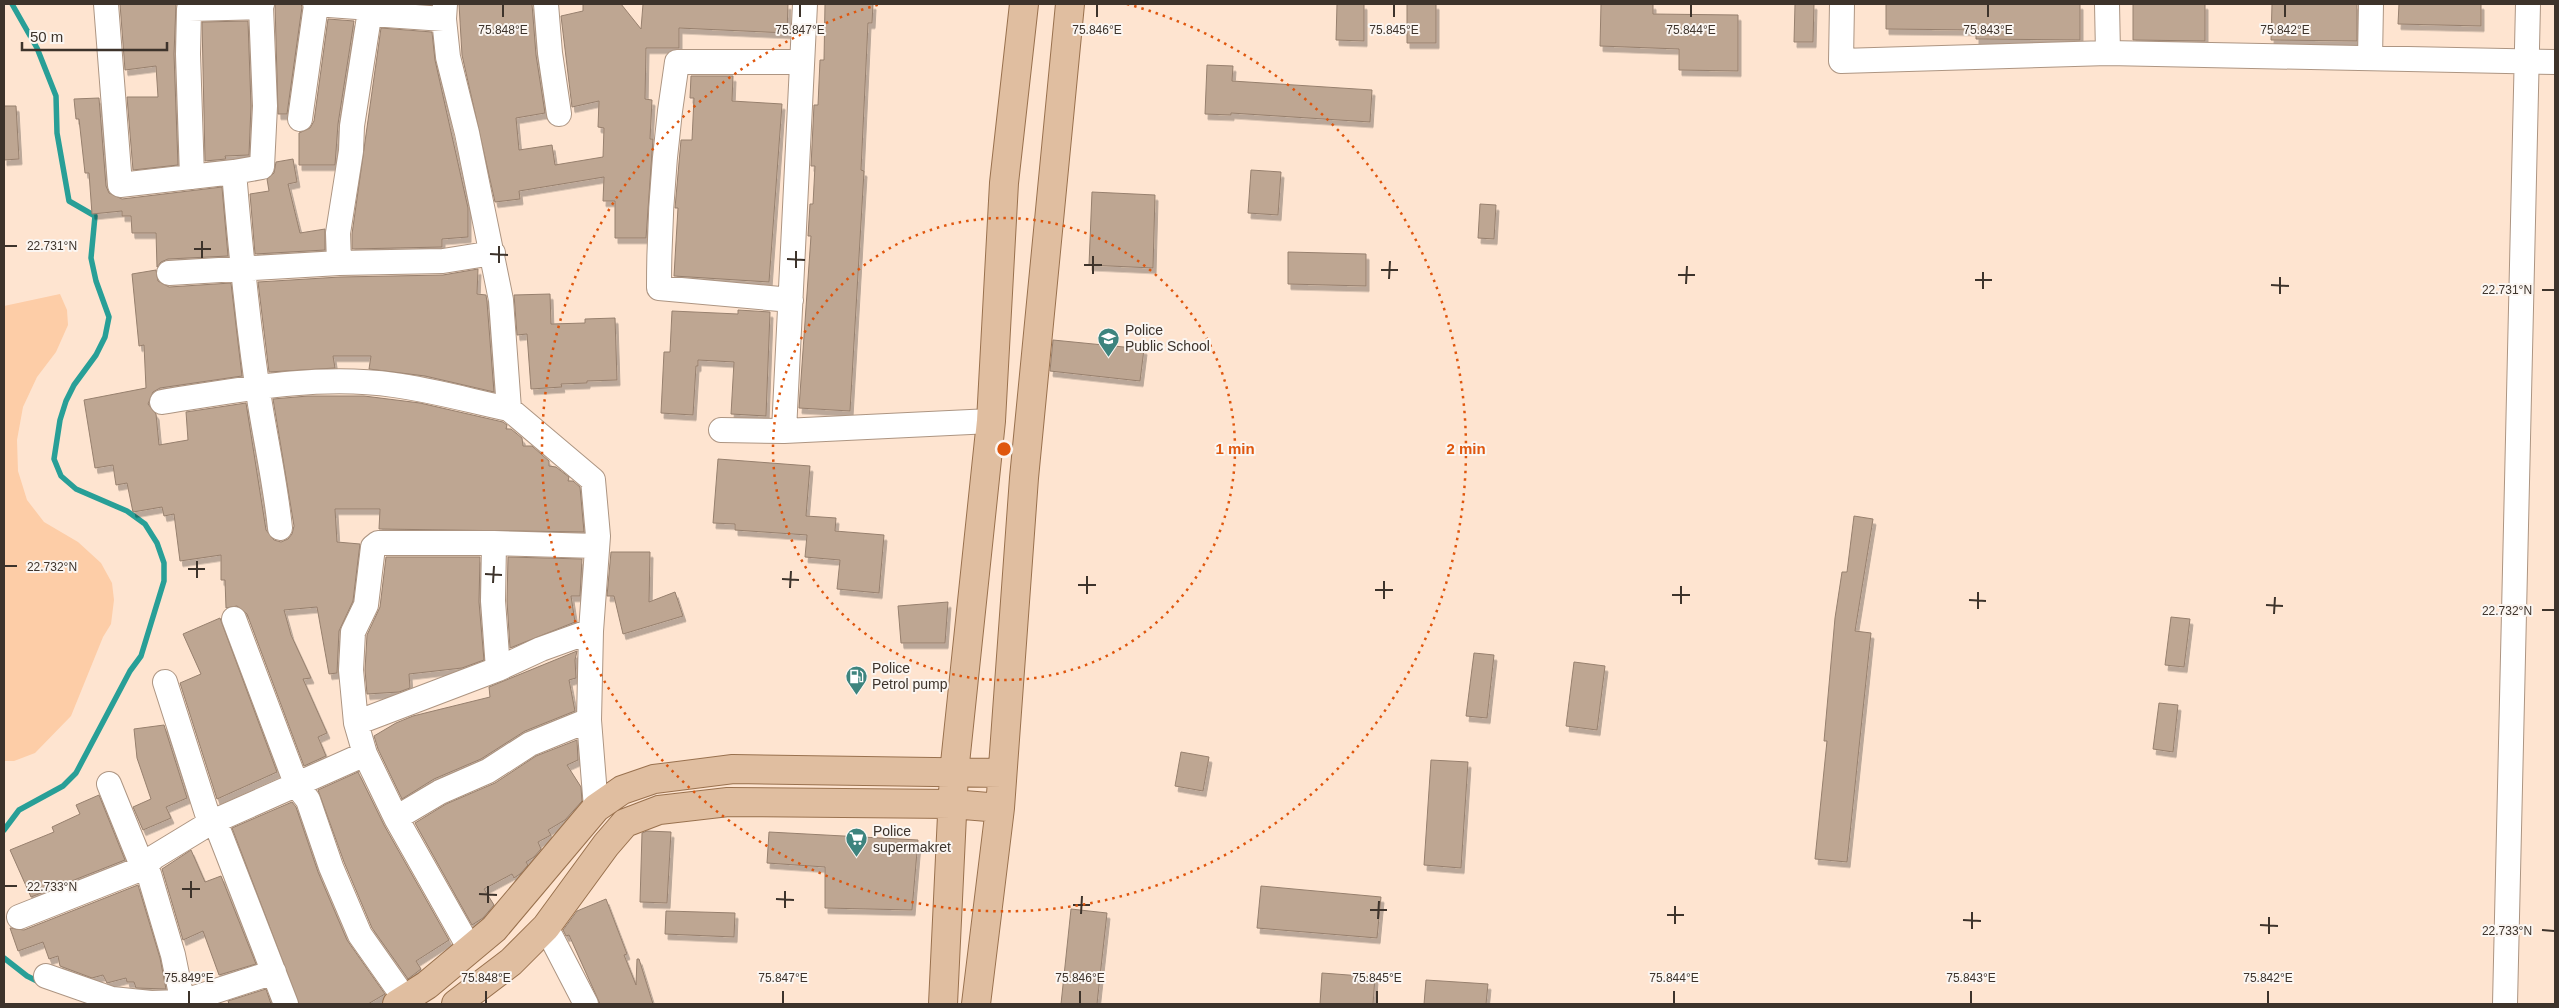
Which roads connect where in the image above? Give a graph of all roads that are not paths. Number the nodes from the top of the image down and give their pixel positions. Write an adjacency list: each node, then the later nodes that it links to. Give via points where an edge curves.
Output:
1 (106, 4): 22 (street, via 120,185)
2 (315, 4): 12 (street); 20 (street)
3 (546, 4): 19 (street)
4 (804, 4): 16 (street)
5 (1024, 4): 31 (main road, via 1004,183)
6 (1070, 4): 45 (main road, via 1024,478)
7 (1842, 4): 14 (street, via 1841,60)
8 (2107, 4): 14 (street)
9 (2371, 4): 15 (street)
10 (2528, 4): 18 (street)
11 (262, 5): 21 (street, via 265,106 262,167); 22 (street, via 189,9)
12 (371, 9): 13 (street); 24 (street, via 338,233)
13 (445, 11): 23 (street, via 448,57)
14 (2108, 53): 15 (street)
15 (2370, 58): 18 (street)
16 (802, 62): 27 (street); 27 (street, via 677,62 669,110 659,234 659,288)
17 (2555, 62): 18 (street)
18 (2528, 63): 66 (street)
19 (560, 114)
20 (300, 119)
21 (234, 172): 22 (street); 25 (street)
22 (192, 177)
23 (493, 253): 24 (street, via 444,261); 30 (street, via 501,300)
24 (339, 262): 25 (street)
25 (241, 268): 26 (street); 28 (street)
26 (169, 273)
27 (791, 300): 33 (street)
28 (258, 387): 29 (street); 30 (street, via 332,382 393,385); 34 (street, via 275,478)
29 (162, 402)
30 (510, 409): 36 (street, via 593,480)
31 (991, 422): 33 (street); 44 (main road)
32 (721, 430): 33 (street)
33 (784, 431)
34 (280, 528)
35 (494, 543): 36 (street); 39 (street, via 493,601); 42 (street, via 378,543 373,547 366,605 353,632 351,670)
36 (597, 546): 38 (street)
37 (234, 619): 47 (street)
38 (590, 631): 39 (street); 41 (street)
39 (498, 669): 42 (street)
40 (165, 682): 52 (street)
41 (589, 720): 49 (street); 51 (street, via 530,744 488,771 440,792)
42 (356, 724): 43 (street)
43 (365, 754): 47 (street); 51 (street)
44 (954, 773): 45 (main road); 48 (main road); 49 (main road, via 733,769 654,779 622,790)
45 (1002, 773): 50 (main road)
46 (110, 784): 53 (street)
47 (297, 786): 52 (street); 59 (street, via 308,800 331,867 360,935)
48 (952, 804): 50 (main road); 55 (main road, via 728,802 659,810 626,823); 64 (main road)
49 (596, 808): 56 (main road, via 494,929)
50 (1000, 808): 65 (main road)
51 (396, 818): 56 (street)
52 (213, 822): 53 (street, via 154,857); 57 (street)
53 (143, 868): 54 (street); 60 (street, via 149,874 173,955)
54 (19, 917)
55 (546, 927): 62 (main road, via 511,962); 63 (street)
56 (470, 949): 59 (main road)
57 (274, 972): 60 (street); 61 (street)
58 (46, 976): 60 (street, via 112,999 151,1004)
59 (401, 1002)
60 (183, 1003)
61 (286, 1004)
62 (456, 1004)
63 (586, 1004)
64 (943, 1004)
65 (976, 1004)
66 (2505, 1004)

